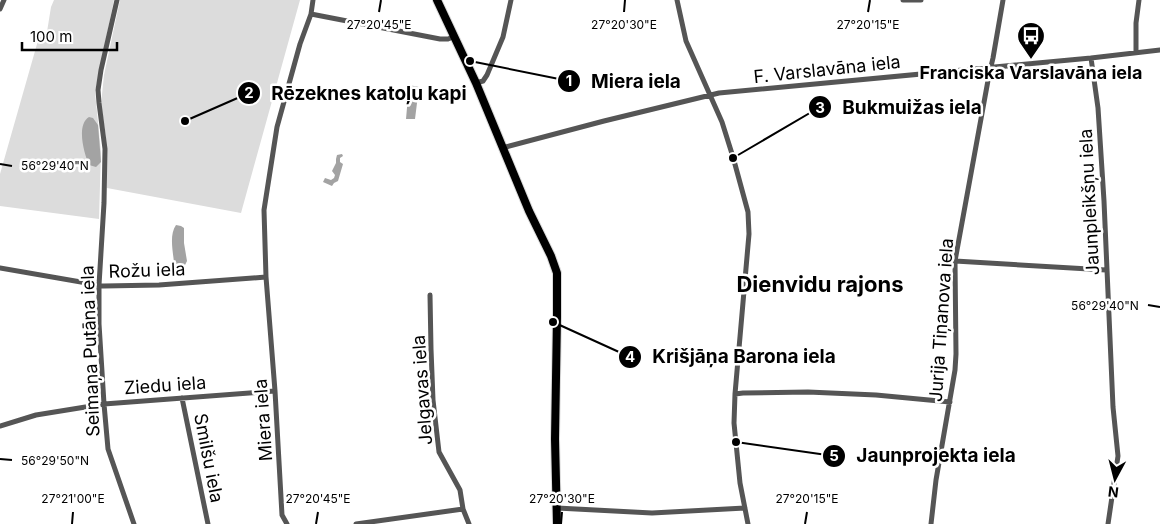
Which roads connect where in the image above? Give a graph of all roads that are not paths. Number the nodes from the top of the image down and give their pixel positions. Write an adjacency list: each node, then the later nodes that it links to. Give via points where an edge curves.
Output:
1 (4, 0): 11 (street)
2 (116, 0): 25 (street, Seimaņa Putāna iela, via 98,90 105,149)
3 (313, 0): 12 (street, Miera iela)
4 (437, 0): 13 (main road)
5 (511, 0): 18 (street, via 502,37 487,75)
6 (677, 0): 19 (street, via 686,40)
7 (903, 0): 8 (street)
8 (921, 0)
9 (1003, 0): 17 (street, Jurija Tiņanova iela)
10 (1139, 0): 15 (street)
11 (0, 9)
12 (311, 14): 13 (street, via 440,39); 24 (street, Miera iela, via 277,127 264,210)
13 (453, 37): 18 (main road)
14 (1160, 50): 15 (street, F. Varslavāna iela)
15 (1136, 52): 16 (street, F. Varslavāna iela)
16 (1091, 58): 17 (street, F. Varslavāna iela); 23 (street, Jaunpleikšņu iela, via 1098,108)
17 (991, 67): 19 (street, F. Varslavāna iela); 21 (street, Jurija Tiņanova iela)
18 (476, 83): 20 (main road)
19 (710, 95): 20 (street, F. Varslavāna iela); 28 (street, via 722,122 748,212 749,234)
20 (502, 148): 33 (main road, via 558,278)
21 (955, 261): 23 (street); 30 (street, Jurija Tiņanova iela, via 956,354)
22 (0, 268): 25 (street, Rožu iela)
23 (1106, 270): 44 (street, Jaunpleikšņu iela, via 1118,456)
24 (266, 277): 25 (street, Rožu iela, via 159,285); 27 (street, Miera iela)
25 (99, 285): 31 (street, Seimaņa Putāna iela)
26 (430, 295): 35 (street, Jelgavas iela, via 433,400 440,452 460,490)
27 (275, 391): 29 (street, Ziedu iela); 38 (street, Miera iela, via 282,515)
28 (735, 394): 30 (street, via 808,392); 34 (street, via 734,423)
29 (182, 398): 31 (street, Ziedu iela); 37 (street, Smilšu iela)
30 (950, 402): 43 (street, Jurija Tiņanova iela)
31 (104, 404): 32 (street, Ziedu iela, via 36,415); 36 (street, Seimaņa Putāna iela, via 108,450)
32 (0, 426)
33 (557, 508): 34 (street, via 652,512); 41 (main road)
34 (745, 508): 42 (street)
35 (462, 509): 39 (street); 40 (street, Jelgavas iela)
36 (134, 524)
37 (208, 524)
38 (287, 524)
39 (356, 524)
40 (469, 524)
41 (557, 524)
42 (748, 524)
43 (931, 524)
44 (1108, 524)

